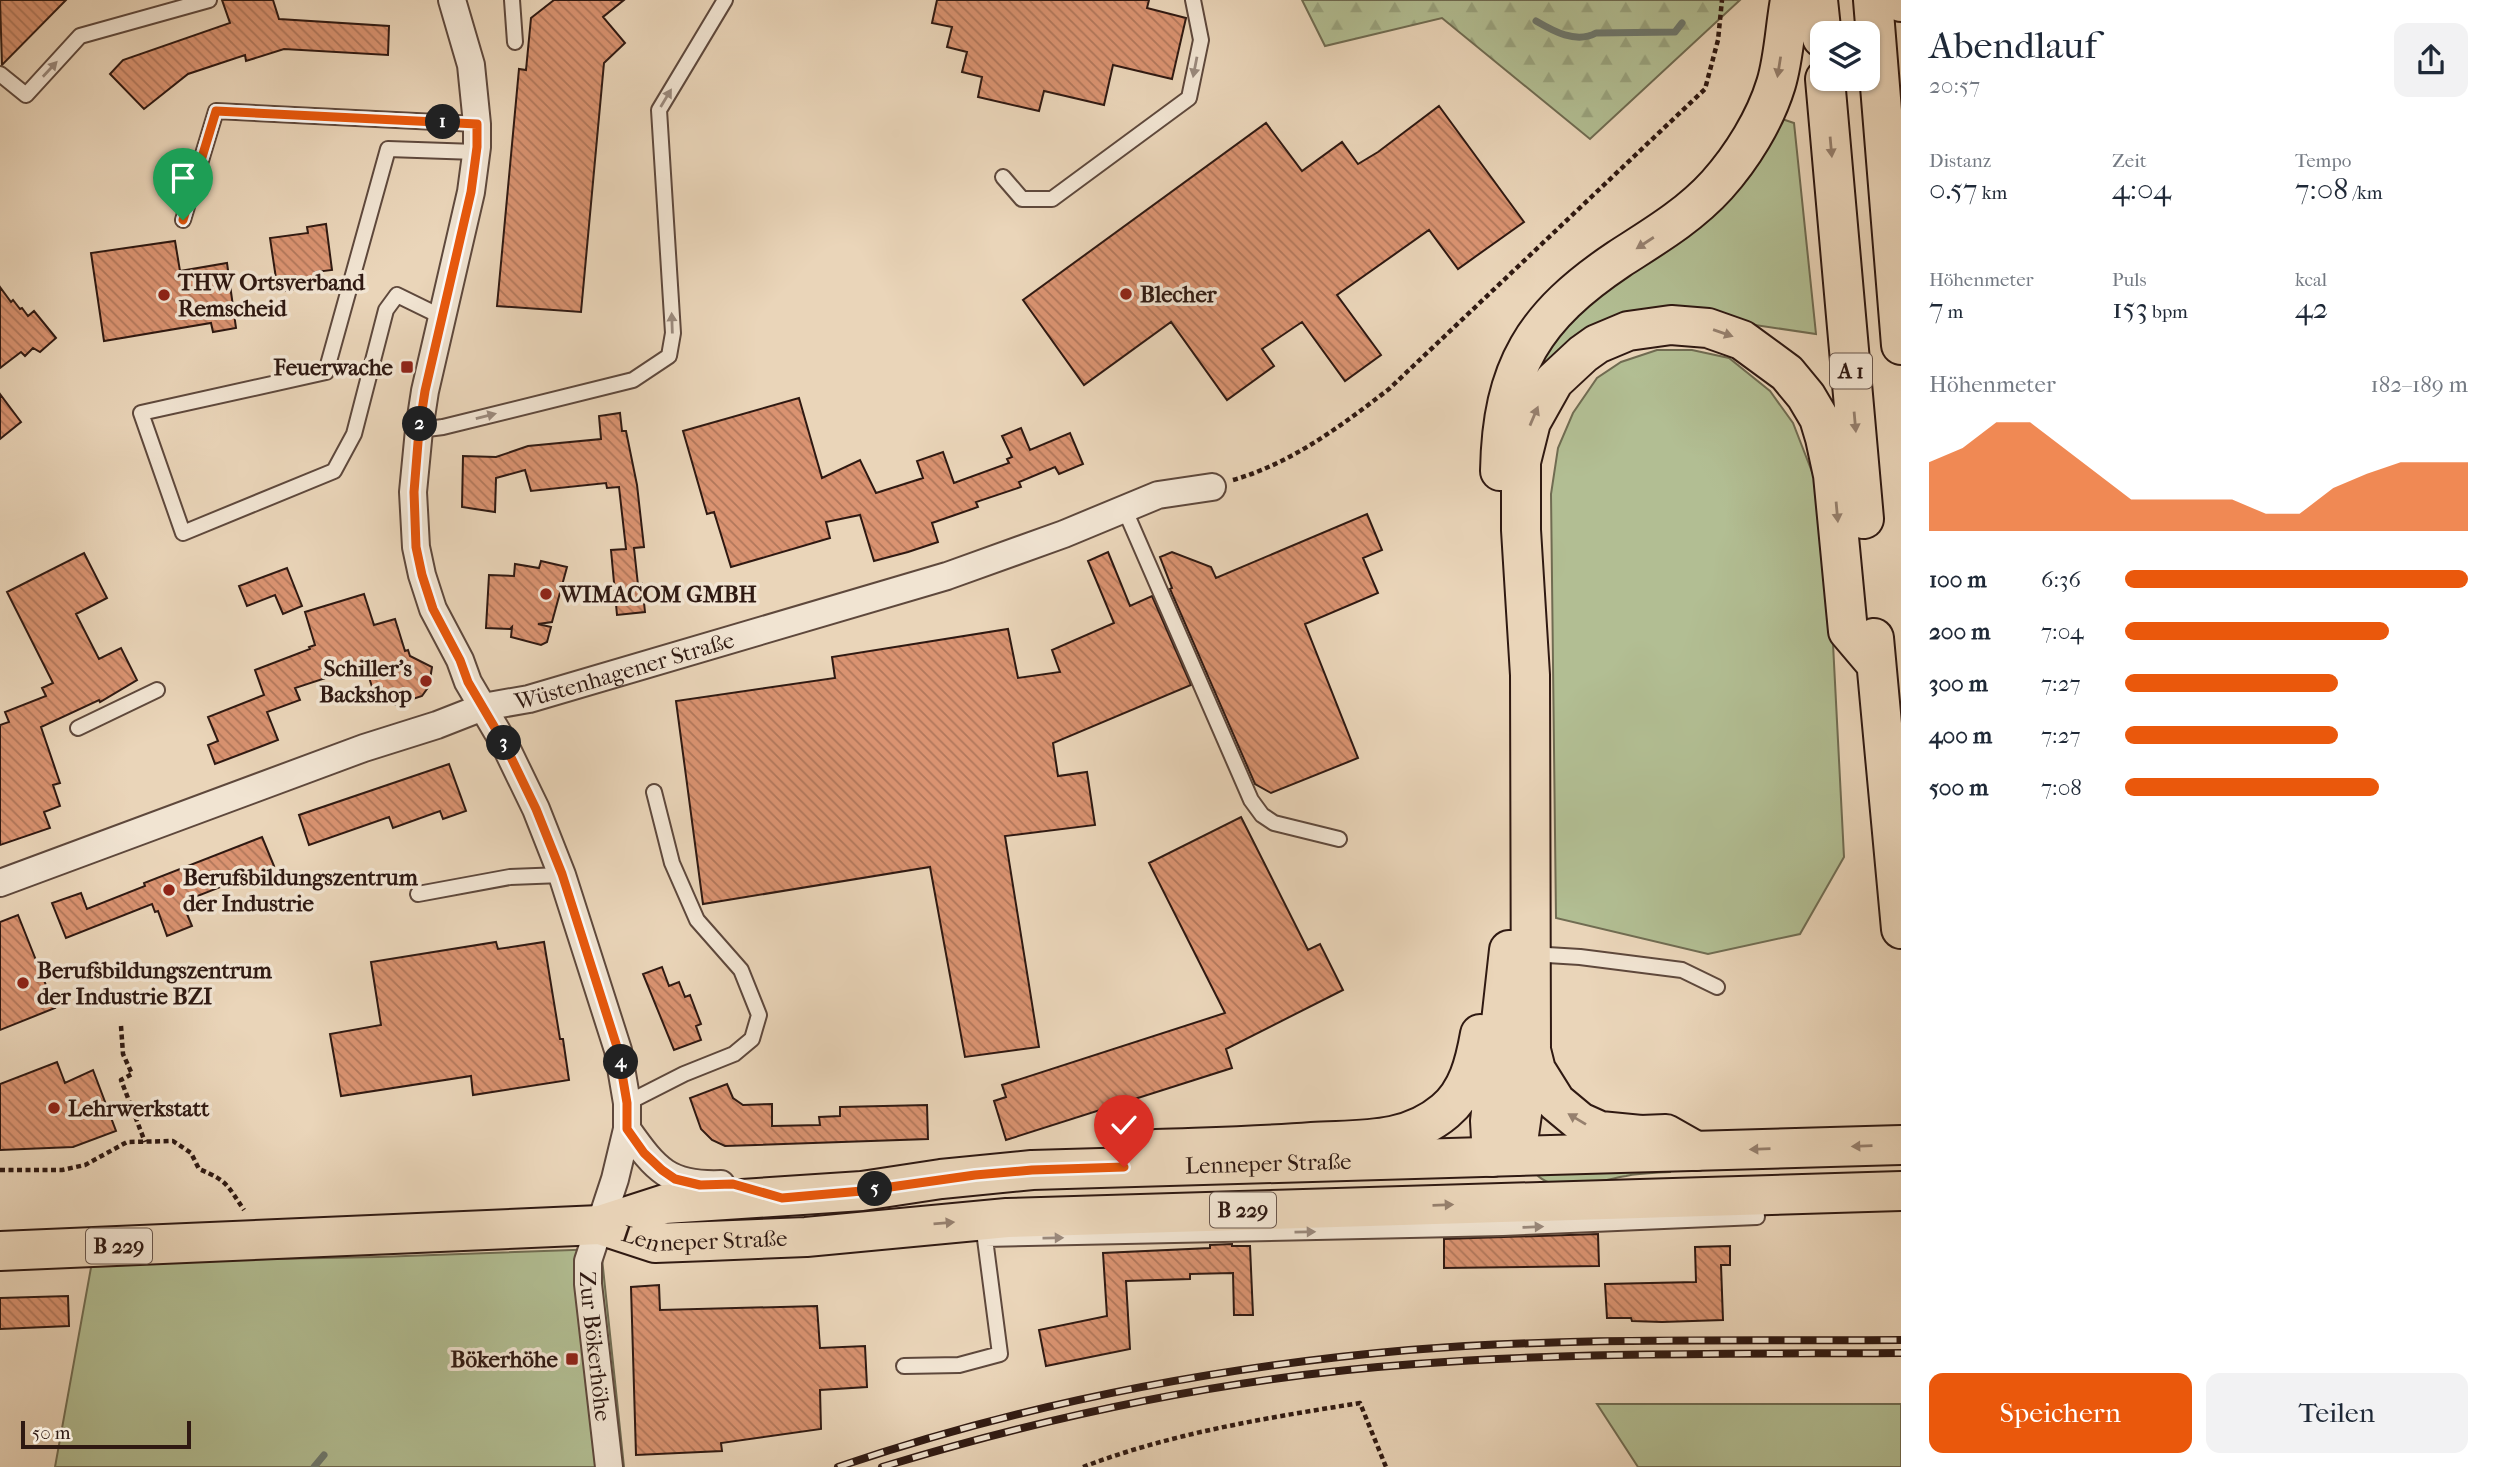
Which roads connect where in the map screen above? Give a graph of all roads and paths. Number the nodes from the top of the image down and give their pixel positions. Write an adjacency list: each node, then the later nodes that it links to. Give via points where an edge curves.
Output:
1 (209, 0): 12 (lane, one-way to 1, via 26,95 80,36)
2 (452, 0): 14 (street, via 471,65)
3 (512, 0): 11 (lane)
4 (725, 0): 20 (lane, one-way to 4, via 633,380 669,356 673,333 659,110)
5 (1194, 0): 16 (lane, one-way to 16, via 1201,40 1189,98 1052,198 1022,198)
6 (1722, 0): 21 (path, via 1718,40 1705,89 1482,303 1389,389 1335,431 1260,472)
7 (1790, 0): 33 (main road, one-way to 33, via 1776,84 1734,164 1694,207 1560,305 1524,351 1513,375 1503,423 1499,511 1514,685)
8 (1818, 0): 10 (main road)
9 (1873, 0): 19 (main road, A 1)
10 (1820, 21)
11 (515, 42)
12 (0, 74)
13 (1826, 91): 23 (main road, A 1, one-way to 23)
14 (477, 124): 15 (street); 17 (lane, via 216,111)
15 (476, 152): 18 (street); 18 (lane, via 388,149 326,372 141,413 183,533 334,471 354,435 386,310 397,295)
16 (1003, 177)
17 (183, 220)
18 (442, 317): 20 (street)
19 (1901, 345)
20 (419, 430): 25 (street, via 414,519 422,575 433,609)
21 (1212, 487): 22 (street, Wüstenhagener Straße, via 1158,495)
22 (1124, 508): 25 (street, Wüstenhagener Straße, via 947,576 529,699); 28 (lane, via 1251,800 1274,823)
23 (1876, 664): 32 (main road, A 1); 33 (main road, one-way to 23, via 1530,675 1521,462 1541,401 1583,354 1628,331 1692,326 1742,340 1787,373 1819,418 1833,475 1848,631)
24 (157, 690): 26 (lane)
25 (483, 707): 29 (street, via 536,809); 30 (street, Wüstenhagener Straße)
26 (78, 728)
27 (654, 792): 37 (lane, via 672,863 697,920 741,970 759,1015 752,1038 734,1054 684,1074)
28 (1339, 839)
29 (562, 874): 31 (lane, via 510,877); 37 (street, via 618,1050)
30 (0, 883)
31 (418, 894)
32 (1901, 929)
33 (1519, 962): 34 (lane, via 1580,957 1682,970); 36 (main road); 41 (main road, via 1490,1121); 42 (main road, via 1483,1020 1467,1083 1447,1110 1426,1125 1372,1140)
34 (1717, 987)
35 (121, 1026): 38 (path, via 123,1054 132,1074 121,1080)
36 (1531, 1050): 40 (main road, one-way to 36, via 1666,1134 1601,1130 1580,1122 1556,1102 1536,1070); 41 (main road)
37 (627, 1116): 47 (street, via 644,1153 675,1179 700,1185 733,1184); 49 (street, Zur Bökerhöhe)
38 (145, 1142): 43 (path, via 127,1142 85,1165 62,1170); 45 (path, via 173,1141 191,1153 199,1169 221,1178)
39 (1901, 1145): 40 (main road, Lenneper Straße / B 229, one-way to 40)
40 (1696, 1151): 41 (main road, Lenneper Straße / B 229)
41 (1504, 1156): 42 (main road, Lenneper Straße / B 229); 48 (main road)
42 (1140, 1158): 47 (main road, Lenneper Straße / B 229)
43 (0, 1170)
44 (1901, 1191): 46 (main road, Lenneper Straße / B 229)
45 (236, 1195)
46 (1755, 1195): 48 (main road, Lenneper Straße / B 229); 51 (lane, one-way to 46, via 959,1365 1000,1354 985,1239 1503,1228 1757,1217)
47 (782, 1198): 49 (main road, Lenneper Straße / B 229, via 665,1204)
48 (1504, 1203): 49 (main road, Lenneper Straße / B 229, one-way to 48, via 655,1243 806,1237 995,1219)
49 (600, 1225): 50 (main road, Lenneper Straße / B 229); 52 (street, Zur Bökerhöhe, via 588,1261 588,1284)
50 (0, 1251)
51 (904, 1366)
52 (609, 1467)
53 (1083, 1467): 54 (path, via 1179,1437 1360,1403)
54 (1387, 1467)

